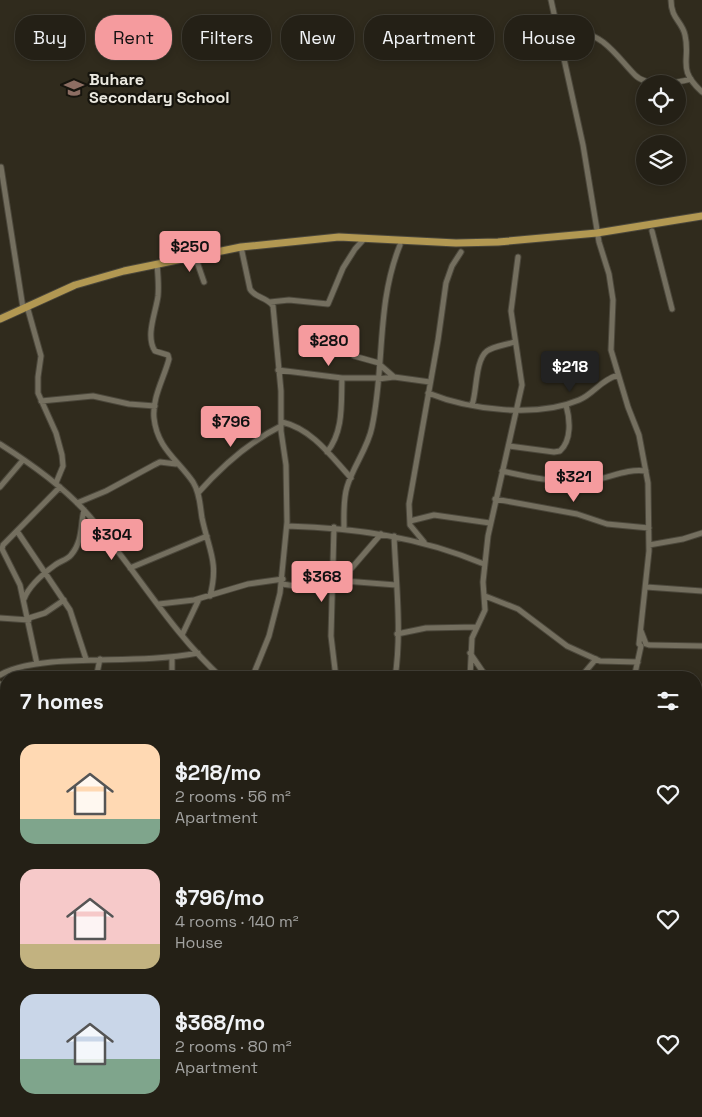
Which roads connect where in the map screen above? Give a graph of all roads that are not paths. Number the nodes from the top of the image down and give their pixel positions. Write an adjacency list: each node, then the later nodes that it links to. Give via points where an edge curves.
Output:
1 (551, 0): 3 (street)
2 (671, 0): 6 (street, via 675,19 685,32 684,59)
3 (554, 15)
4 (594, 38): 6 (street, via 622,58 642,80 681,82)
5 (564, 60): 11 (street)
6 (690, 79): 7 (street)
7 (702, 92)
8 (1, 166): 21 (street)
9 (702, 216): 11 (main road)
10 (652, 231): 22 (street)
11 (598, 233): 12 (main road, via 462,243); 28 (street, via 612,288 612,350)
12 (365, 238): 14 (main road, via 339,237); 20 (street, via 343,268 328,304 289,300)
13 (400, 246): 26 (street, via 385,292)
14 (241, 247): 16 (main road); 20 (street, via 252,293)
15 (461, 252): 32 (street, via 446,283)
16 (195, 256): 18 (main road); 19 (street)
17 (518, 257): 24 (street, via 510,311)
18 (157, 264): 21 (main road, via 75,285); 37 (street, via 159,284 152,320 152,343 155,351 168,355 169,360)
19 (204, 282)
20 (270, 302): 27 (street, via 275,318)
21 (25, 307): 23 (main road); 34 (street, via 41,356 38,382)
22 (672, 309)
23 (0, 319)
24 (514, 342): 35 (street, via 484,354); 38 (street, via 522,385)
25 (354, 356): 26 (street)
26 (379, 364): 29 (street); 31 (street)
27 (278, 370): 30 (street); 39 (street)
28 (618, 375): 36 (street, via 600,383 585,397); 46 (street, via 639,435)
29 (394, 377): 31 (street); 32 (street)
30 (342, 378): 31 (street); 42 (street, via 339,429)
31 (378, 378): 47 (street, via 372,429)
32 (430, 382): 33 (street)
33 (428, 393): 35 (street); 54 (street, via 408,504)
34 (41, 401): 37 (street, via 93,396); 48 (street, via 62,455)
35 (472, 405): 38 (street)
36 (566, 405): 38 (street, via 542,410); 41 (street, via 569,426 560,451)
37 (155, 406): 44 (street, via 158,433)
38 (517, 409): 41 (street)
39 (282, 424): 42 (street, via 301,428); 50 (street, via 218,470); 56 (street)
40 (0, 444): 43 (street)
41 (509, 446): 45 (street)
42 (327, 452): 47 (street)
43 (23, 460): 48 (street); 49 (street)
44 (176, 464): 50 (street, via 193,482); 52 (street, via 160,462)
45 (502, 471): 46 (street, via 574,481); 51 (street)
46 (646, 471): 58 (street)
47 (351, 478): 59 (street, via 345,496)
48 (58, 485): 52 (street); 60 (street)
49 (0, 487)
50 (198, 493): 63 (street)
51 (495, 499): 55 (street); 58 (street, via 577,514 607,524)
52 (77, 503): 53 (street)
53 (84, 510): 69 (street); 70 (street, via 82,531 75,549 68,558)
54 (410, 521): 55 (street, via 434,515); 65 (street, via 413,532)
55 (490, 523): 68 (street)
56 (287, 526): 57 (street); 73 (street)
57 (334, 527): 59 (street); 72 (street)
58 (649, 528): 66 (street)
59 (344, 529): 62 (street)
60 (17, 531): 67 (street); 70 (street)
61 (702, 532): 66 (street)
62 (381, 534): 64 (street); 71 (street, via 350,570)
63 (207, 536): 69 (street); 77 (street, via 214,568)
64 (394, 536): 65 (street); 74 (street)
65 (424, 542): 68 (street)
66 (649, 545): 75 (street)
67 (1, 549): 80 (street, via 20,585)
68 (484, 564): 78 (street)
69 (130, 568): 82 (street)
70 (47, 572): 80 (street, via 27,591); 81 (street)
71 (349, 580): 72 (street); 74 (street)
72 (332, 581): 73 (street, via 302,587); 103 (street, via 331,649)
73 (283, 582): 77 (street, via 248,584); 102 (street)
74 (396, 585): 87 (street)
75 (646, 587): 76 (street); 85 (street)
76 (702, 591)
77 (210, 596): 79 (street)
78 (485, 596): 86 (street, via 485,610); 95 (street, via 518,609 567,646)
79 (199, 599): 82 (street); 88 (street)
80 (24, 600): 84 (street)
81 (64, 600): 84 (street); 93 (street, via 74,618)
82 (159, 604): 88 (street)
83 (0, 618): 84 (street)
84 (29, 619): 97 (street)
85 (639, 626): 89 (street, via 646,644); 96 (street, via 641,646)
86 (477, 627): 87 (street, via 426,628); 91 (street)
87 (397, 634): 104 (street)
88 (182, 635): 90 (street)
89 (702, 646)
90 (198, 653): 92 (street); 101 (street)
91 (470, 653): 105 (street); 106 (street)
92 (172, 658): 94 (street); 100 (street)
93 (86, 659): 94 (street); 97 (street)
94 (100, 659): 99 (street)
95 (596, 659): 96 (street); 107 (street)
96 (638, 662): 108 (street)
97 (37, 664): 98 (street)
98 (6, 671)
99 (97, 671)
100 (172, 671)
101 (213, 671)
102 (255, 671)
103 (335, 671)
104 (396, 671)
105 (470, 671)
106 (484, 671)
107 (586, 671)
108 (636, 671)

